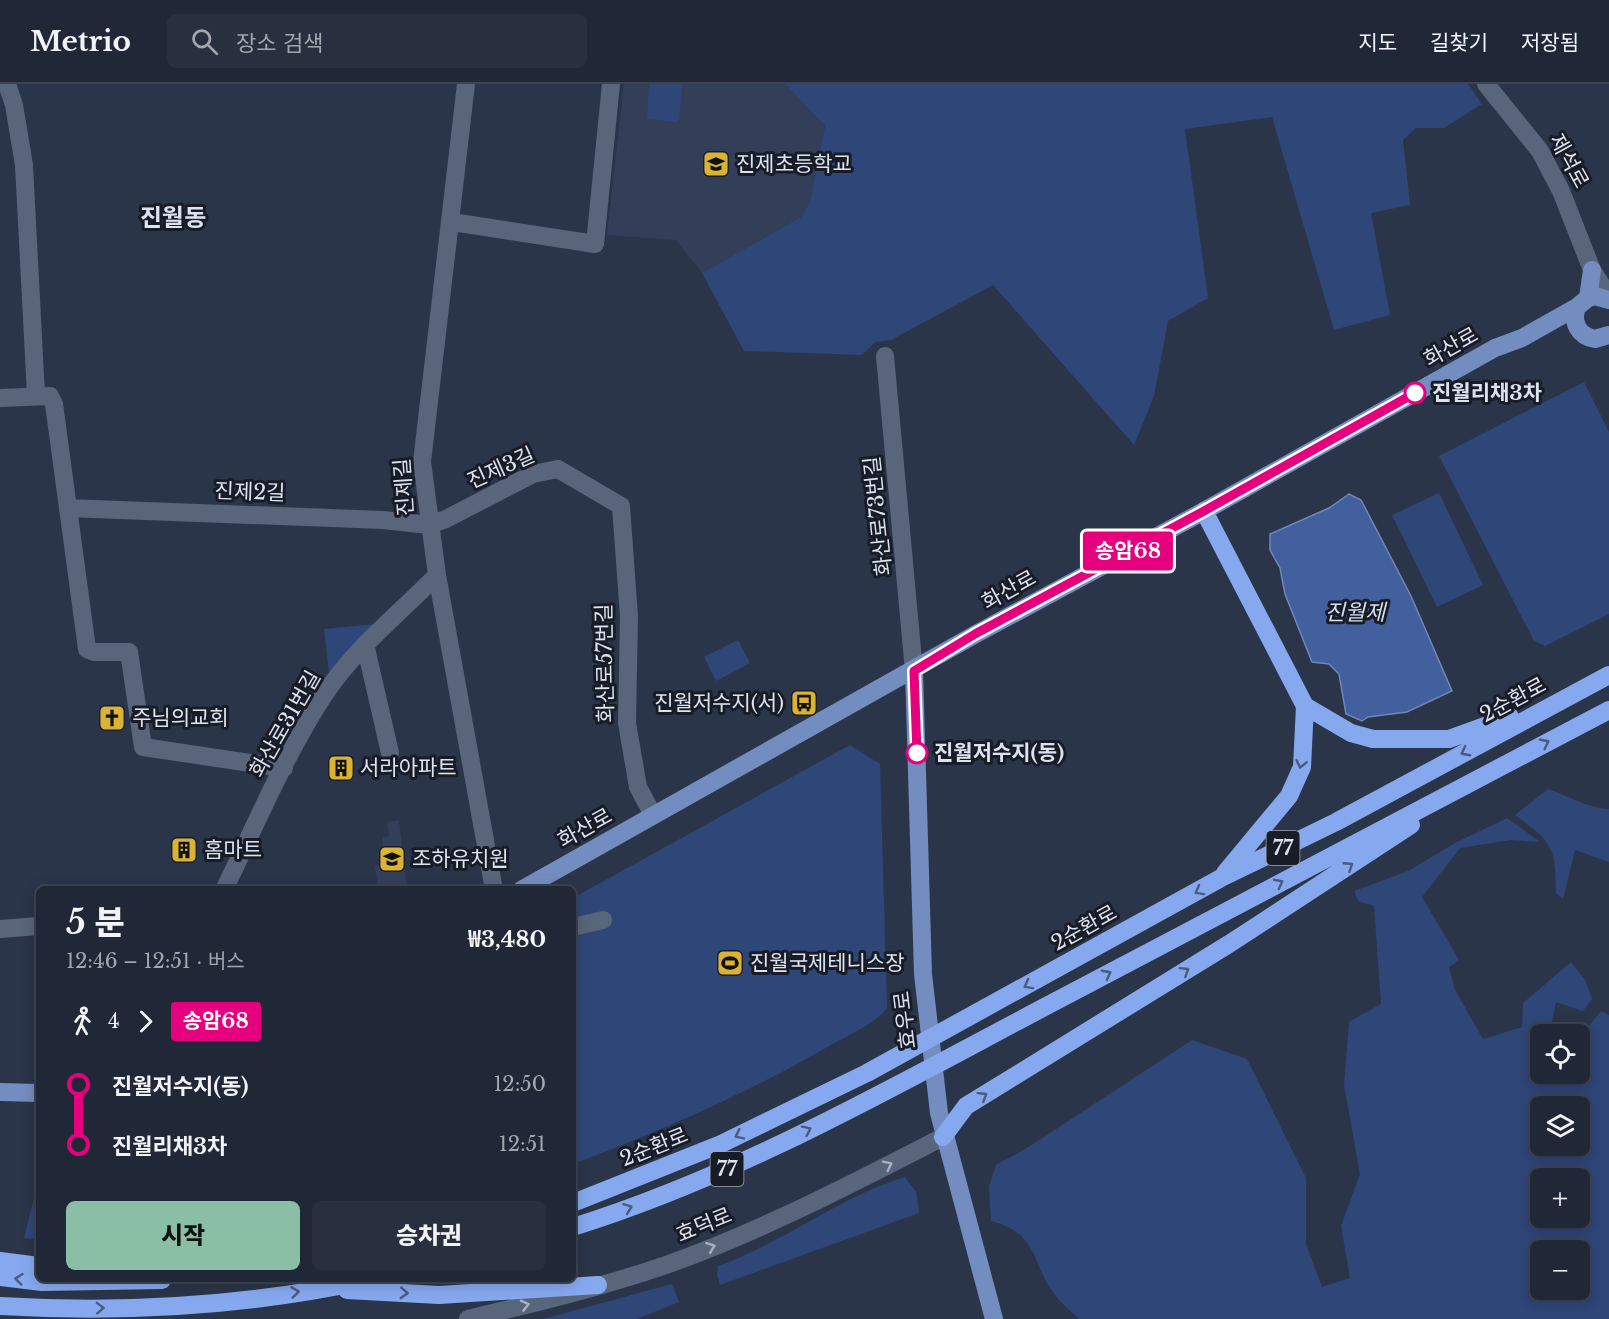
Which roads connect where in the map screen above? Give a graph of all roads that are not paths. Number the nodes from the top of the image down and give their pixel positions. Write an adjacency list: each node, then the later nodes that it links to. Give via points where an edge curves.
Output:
1 (7, 84): 13 (street, via 24,165)
2 (466, 84): 5 (street, 진제길)
3 (611, 84): 5 (street, via 595,244)
4 (1486, 84): 6 (street, 제석로, via 1540,151 1561,191)
5 (452, 222): 18 (street, 진제길, via 422,449)
6 (1592, 270): 7 (street, 제석로); 8 (main road)
7 (1609, 299): 8 (main road, via 1595,296)
8 (1583, 303): 9 (main road, via 1575,318); 11 (main road)
9 (1578, 328): 10 (main road, via 1595,339); 11 (main road)
10 (1609, 335)
11 (1522, 338): 17 (main road, 화산로, via 1495,348)
12 (885, 356): 21 (street, 화산로73번길)
13 (36, 394): 14 (street); 16 (street, via 50,396 54,404)
14 (0, 398)
15 (621, 507): 18 (street, 진제3길, via 558,469 545,470); 29 (street, 화산로57번길, via 629,616 627,723 638,787)
16 (68, 508): 18 (street, 진제2길); 27 (street, via 87,649 129,652 143,747)
17 (1204, 511): 21 (main road, 화산로); 24 (highway)
18 (429, 525): 19 (street, 진제길)
19 (437, 575): 20 (street, 화산로31번길); 32 (street, 진제길)
20 (365, 644): 26 (street); 27 (street, 화산로31번길, via 325,694)
21 (914, 671): 29 (main road, 화산로); 40 (main road, 효우로, via 923,974)
22 (1609, 675): 23 (highway, 2순환로 / 77)
23 (1570, 694): 24 (highway, via 1449,739 1373,739 1351,733); 30 (highway, 2순환로 / 77, one-way to 30, via 1336,822)
24 (1309, 709): 30 (highway, one-way to 30, via 1302,767 1289,796)
25 (1609, 710): 28 (highway, 77, one-way to 25)
26 (390, 753)
27 (284, 768): 31 (street, 화산로31번길)
28 (1494, 770): 40 (highway, one-way to 28, via 966,1106 1229,944); 42 (highway, 77, one-way to 28, via 720,1172 875,1097)
29 (653, 815): 33 (main road, 화산로)
30 (1221, 878): 41 (highway, 2순환로 / 77, one-way to 41, via 867,1074 721,1144)
31 (226, 886)
32 (493, 886)
33 (528, 886)
34 (603, 920): 36 (street)
35 (36, 926): 37 (street)
36 (576, 926)
37 (0, 929)
38 (0, 1092): 39 (main road)
39 (36, 1093)
40 (943, 1137): 48 (street, 효덕로, one-way to 40, via 743,1235); 52 (main road, 효우로)
41 (576, 1202)
42 (576, 1226)
43 (0, 1261): 44 (highway)
44 (36, 1266)
45 (0, 1277): 46 (highway, one-way to 45)
46 (36, 1281)
47 (358, 1282): 49 (highway)
48 (598, 1285): 49 (highway, one-way to 48, via 439,1295); 51 (street, 효덕로, one-way to 48)
49 (324, 1289): 50 (highway, one-way to 49, via 156,1306)
50 (0, 1306)
51 (468, 1319)
52 (994, 1319)

